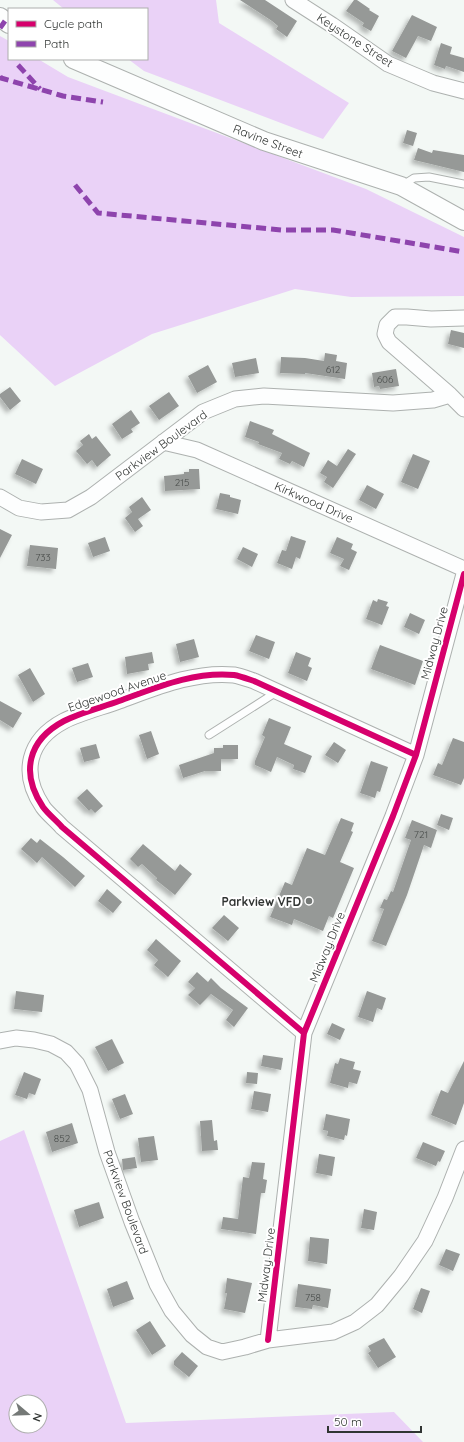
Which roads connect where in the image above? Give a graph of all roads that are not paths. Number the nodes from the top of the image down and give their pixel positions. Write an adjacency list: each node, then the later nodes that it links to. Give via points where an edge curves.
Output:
1 (293, 0): 3 (street, Keystone Street, via 388,64 433,83)
2 (75, 60): 5 (street, Ravine Street, via 264,141)
3 (464, 91)
4 (464, 184): 5 (lane, via 429,177 414,178)
5 (401, 186): 6 (street, Ravine Street)
6 (464, 221)
7 (464, 318): 8 (street, via 395,317 387,325 385,334 389,342)
8 (450, 395): 9 (street); 10 (street, Parkview Boulevard, via 433,400 394,403 264,396 234,399 203,412)
9 (464, 409)
10 (163, 442): 11 (street, Parkview Boulevard, via 91,497 68,510 41,512 20,508); 12 (street, Kirkwood Drive, via 197,450)
11 (0, 497)
12 (464, 570)
13 (464, 574): 16 (street, Midway Drive)
14 (278, 691): 15 (lane); 16 (street, Edgewood Avenue); 17 (street, Edgewood Avenue, via 235,675 211,674 147,691 65,720 43,735 34,752 29,771 33,788 44,807 62,827)
15 (209, 735)
16 (416, 755): 17 (street, Midway Drive)
17 (304, 1033): 20 (street, Midway Drive)
18 (0, 1041): 20 (street, Parkview Boulevard, via 16,1038 51,1044 66,1052 77,1064 90,1090 107,1152 157,1284 172,1311 192,1335 207,1347 222,1352)
19 (464, 1149): 20 (street, Parkview Boulevard, via 425,1241 377,1305 355,1322 333,1332)
20 (268, 1340)

